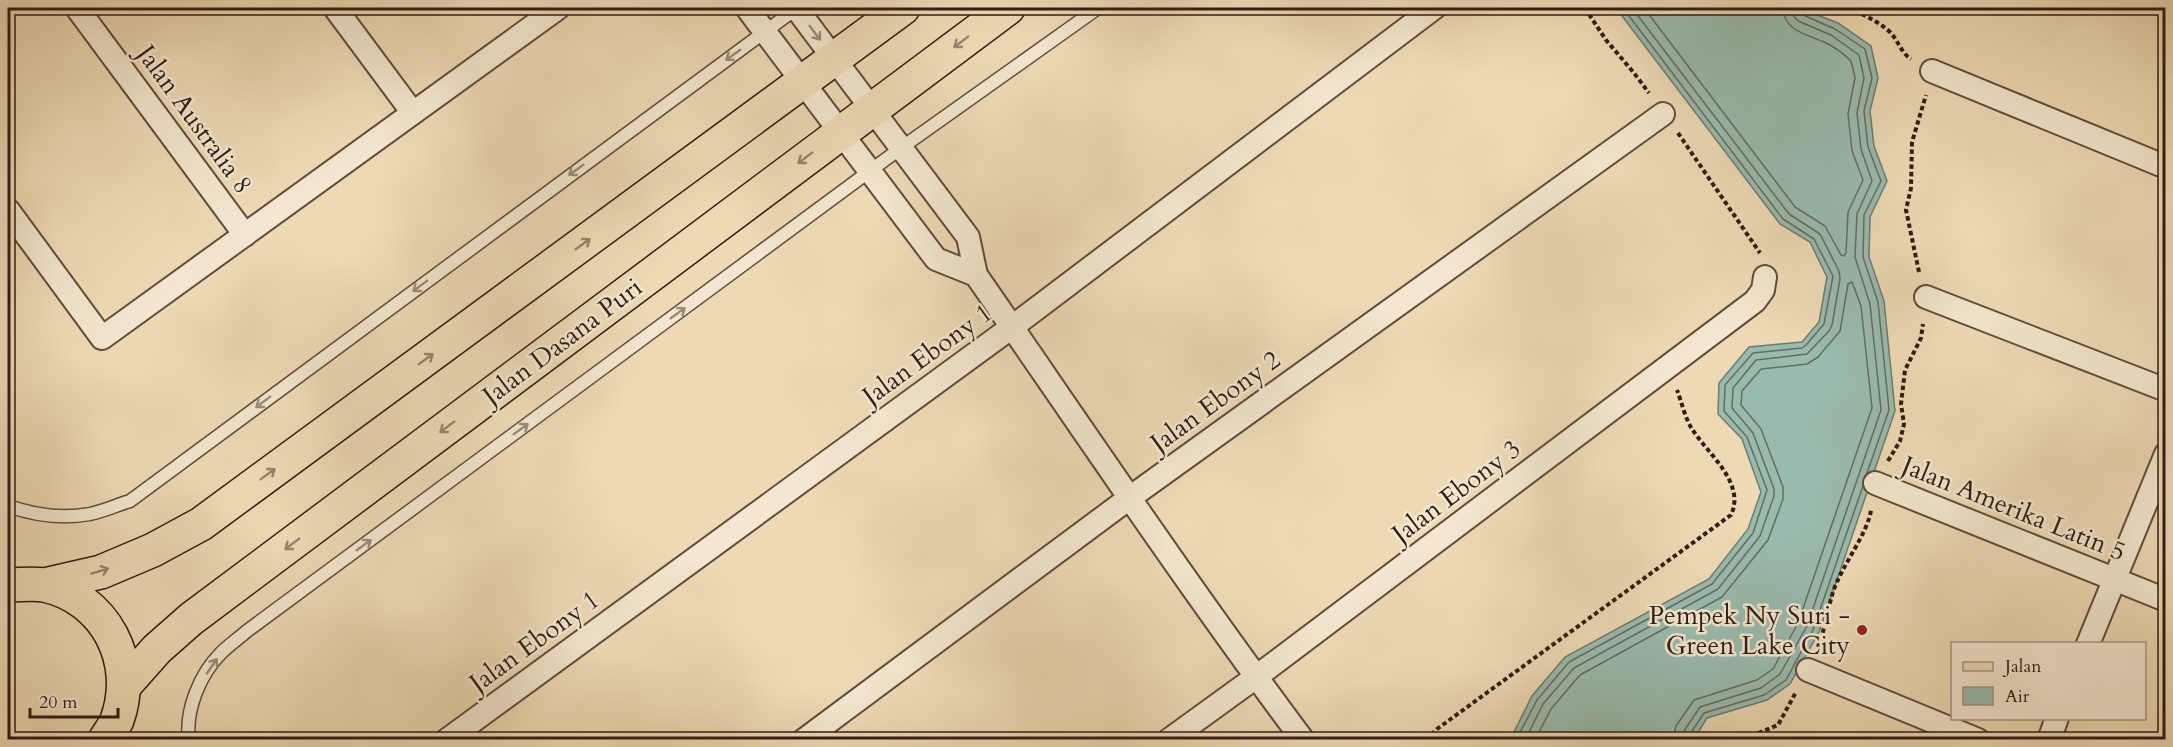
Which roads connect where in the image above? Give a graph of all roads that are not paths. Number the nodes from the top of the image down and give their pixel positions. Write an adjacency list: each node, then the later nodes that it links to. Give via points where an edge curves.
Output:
1 (77, 8): 22 (street, Jalan Australia 8)
2 (335, 8): 15 (street)
3 (747, 8): 10 (street)
4 (796, 8): 10 (lane); 11 (street, one-way to 11)
5 (903, 8): 11 (main road)
6 (1008, 8): 14 (main road, Jalan Dasana Puri, one-way to 14)
7 (1098, 8): 18 (lane)
8 (1434, 8): 26 (street, Jalan Ebony 1)
9 (551, 9): 15 (street)
10 (765, 31): 13 (street); 31 (lane, one-way to 31, via 130,501 91,514 59,516)
11 (834, 59): 13 (main road); 14 (street)
12 (1932, 71): 19 (street)
13 (804, 82): 17 (street); 34 (main road, one-way to 13, via 101,572 201,524)
14 (872, 109): 17 (main road, Jalan Dasana Puri); 18 (street)
15 (412, 113): 22 (street)
16 (1663, 114): 30 (street, Jalan Ebony 2)
17 (841, 131): 20 (street); 39 (main road, Jalan Dasana Puri, one-way to 39, via 191,619)
18 (901, 148): 20 (lane); 23 (street, via 968,237)
19 (2166, 167)
20 (871, 171): 23 (street, via 936,259); 42 (lane, one-way to 20, via 191,706 220,654)
21 (8, 210): 22 (street, via 102,338)
22 (245, 235)
23 (976, 275): 26 (street)
24 (1765, 277): 38 (street, Jalan Ebony 3, via 1763,290 1755,301)
25 (1926, 297): 27 (street)
26 (1012, 327): 30 (street); 43 (street, Jalan Ebony 1)
27 (2166, 390)
28 (2166, 454): 32 (street)
29 (1875, 483): 32 (street, Jalan Amerika Latin 5)
30 (1128, 499): 38 (street); 44 (street, Jalan Ebony 2)
31 (8, 506)
32 (2114, 579): 35 (street, Jalan Amerika Latin 5); 36 (street)
33 (8, 585): 34 (main road)
34 (44, 585): 39 (main road, via 76,597 103,620 120,651)
35 (2166, 600)
36 (2089, 642)
37 (1808, 670): 47 (street)
38 (1256, 677): 45 (street, Jalan Ebony 3); 46 (street)
39 (125, 685): 41 (main road)
40 (2056, 720): 48 (street)
41 (114, 734)
42 (189, 740)
43 (447, 740)
44 (804, 740)
45 (1169, 740)
46 (1304, 740)
47 (1978, 740)
48 (2049, 740)

